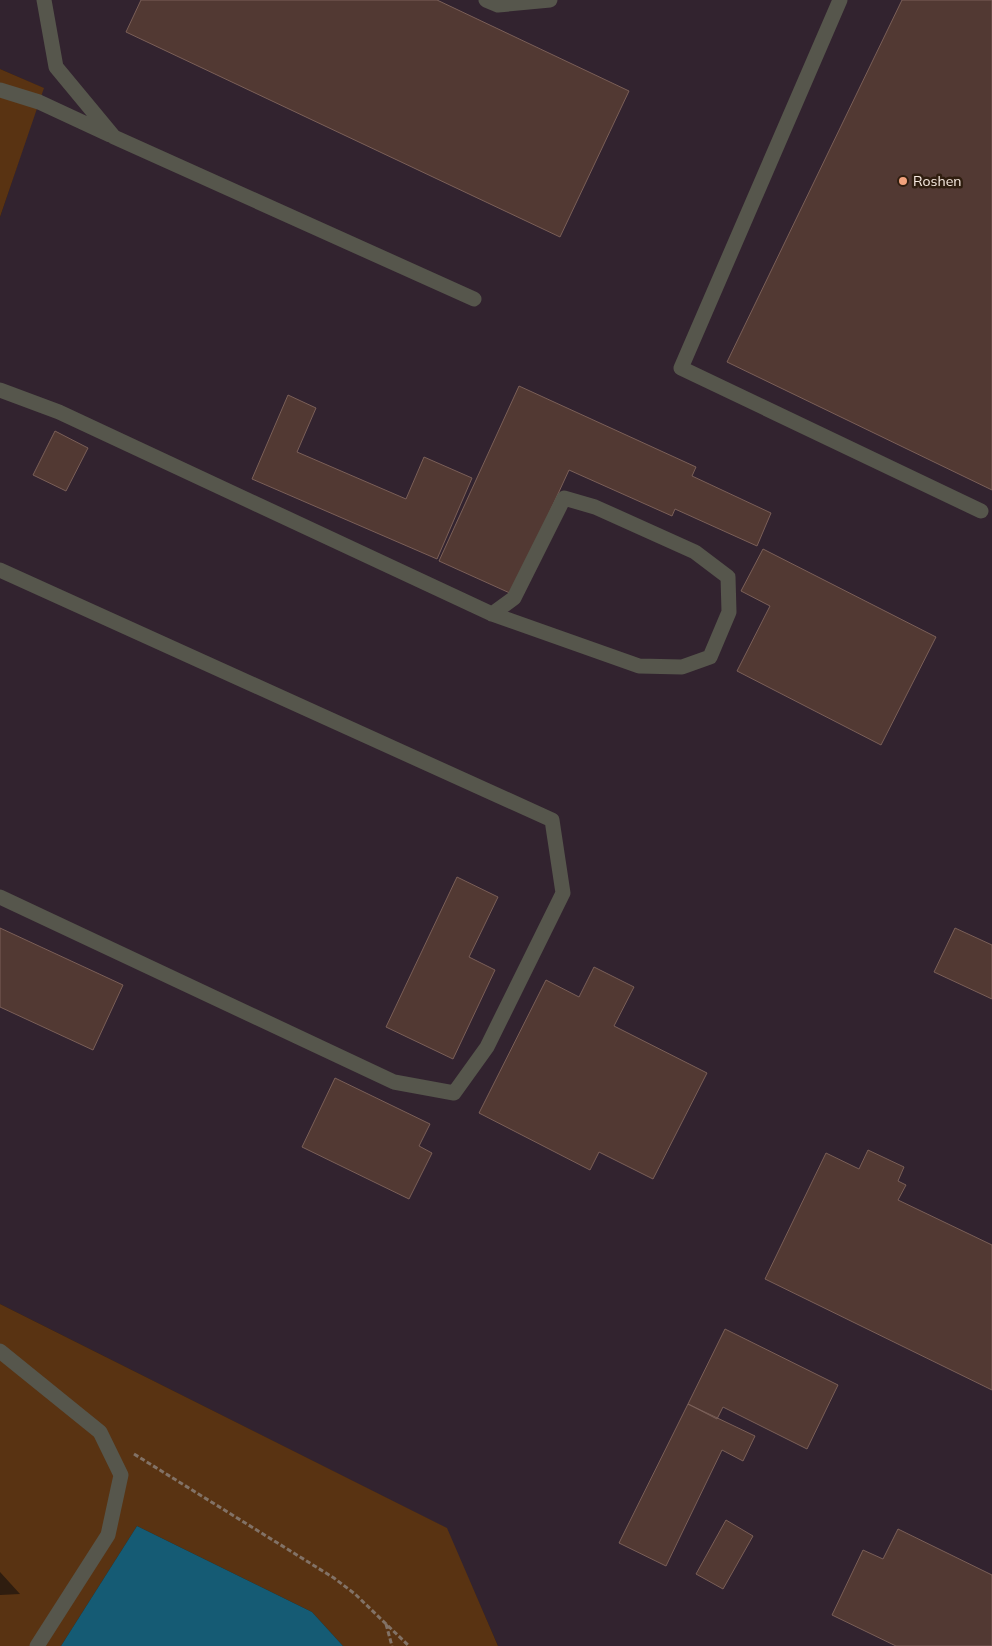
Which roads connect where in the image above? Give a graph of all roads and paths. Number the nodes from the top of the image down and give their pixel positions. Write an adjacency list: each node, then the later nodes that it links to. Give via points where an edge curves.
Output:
1 (44, 0): 6 (street, via 56,67)
2 (486, 0): 3 (street, via 498,5)
3 (550, 0)
4 (840, 0): 9 (street, via 681,368)
5 (0, 90): 6 (street, via 38,102)
6 (114, 137): 7 (street)
7 (474, 299)
8 (0, 390): 11 (street, via 59,412)
9 (981, 511)
10 (0, 570): 12 (street, via 552,820 563,893 487,1047 454,1093 394,1082)
11 (492, 614): 11 (street, via 639,666 682,667 710,658 730,612 728,578 695,552 596,507 564,498 514,598)
12 (0, 897)
13 (0, 1351): 16 (street, via 100,1432 121,1475 108,1535)
14 (134, 1453): 15 (path, via 334,1578)
15 (386, 1624): 17 (path); 18 (path)
16 (37, 1646)
17 (392, 1646)
18 (409, 1646)

